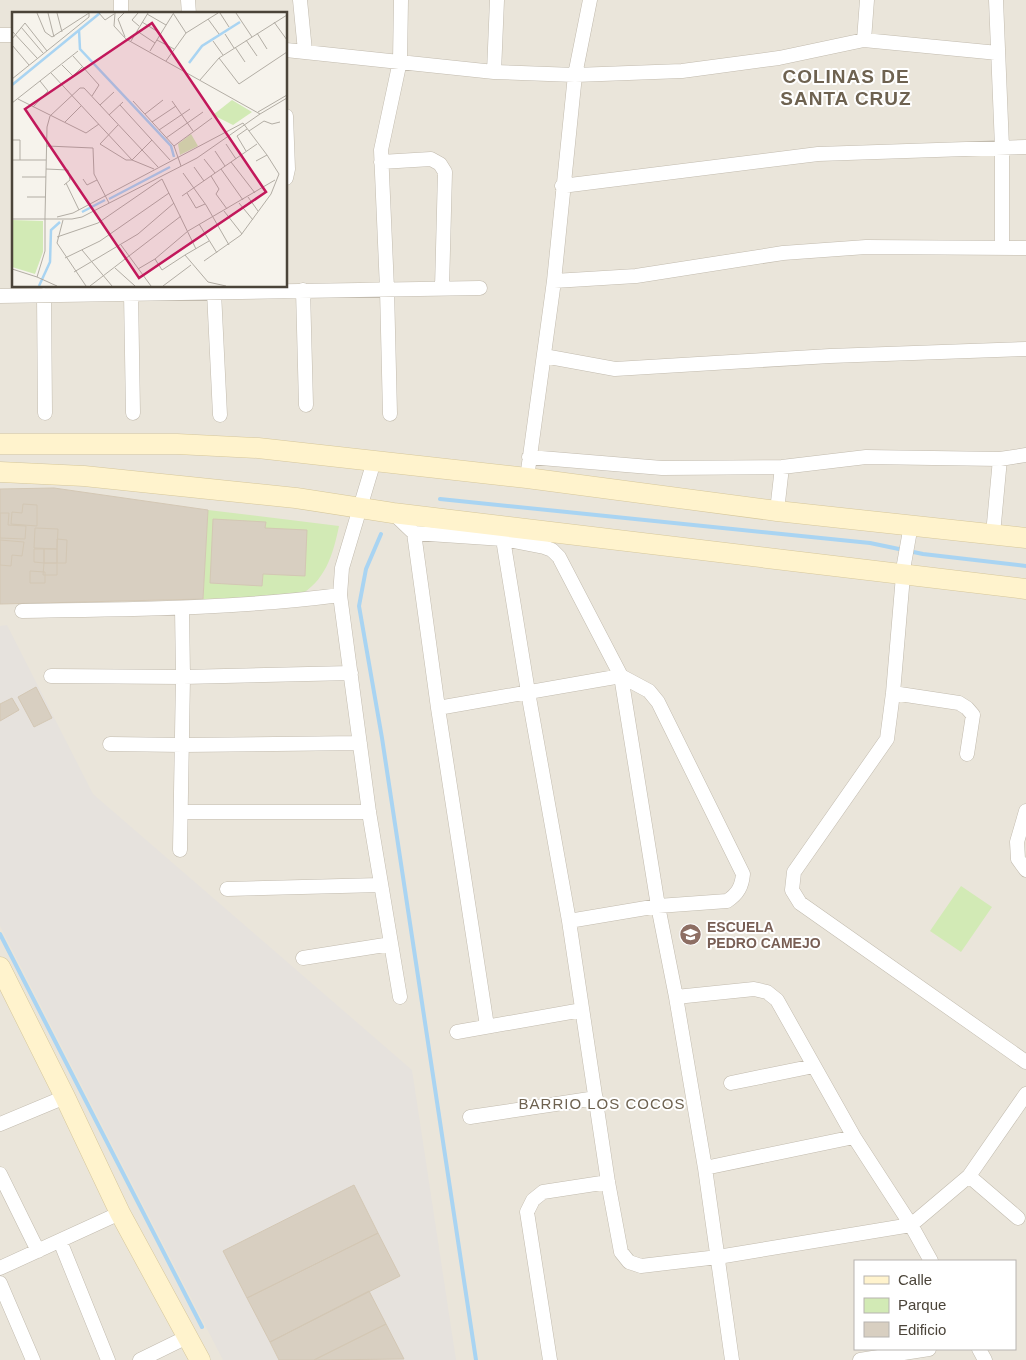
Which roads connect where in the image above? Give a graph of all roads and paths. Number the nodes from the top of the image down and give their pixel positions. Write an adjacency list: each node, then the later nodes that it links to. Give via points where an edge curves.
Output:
1 (300, 0): 9 (street)
2 (401, 0): 11 (street)
3 (498, 0): 12 (street)
4 (590, 0): 13 (street)
5 (867, 0): 7 (street)
6 (996, 0): 10 (street)
7 (864, 40): 10 (street); 13 (street, via 780,58 682,71)
8 (288, 50): 9 (street)
9 (305, 52): 11 (street)
10 (998, 53): 14 (street)
11 (400, 61): 12 (street); 16 (street, via 380,150)
12 (494, 72): 13 (street)
13 (575, 75): 17 (street)
14 (1002, 147): 15 (street); 17 (street, via 818,154); 18 (street)
15 (1026, 147)
16 (381, 162): 21 (street, via 431,160 440,164 445,172); 24 (street)
17 (562, 186): 20 (street)
18 (1002, 248): 19 (street); 20 (street, via 866,247 810,251 636,276)
19 (1026, 248)
20 (554, 281): 33 (street)
21 (442, 288): 22 (street); 24 (street)
22 (480, 288)
23 (250, 289): 27 (street); 28 (street)
24 (387, 289): 27 (street); 37 (street)
25 (81, 290): 29 (street); 30 (street)
26 (166, 290): 28 (street); 29 (street)
27 (302, 290): 34 (street)
28 (214, 292): 38 (street)
29 (131, 293): 36 (street)
30 (44, 295): 31 (street); 35 (street)
31 (0, 296)
32 (1026, 349): 33 (street, via 615,368)
33 (544, 356): 41 (street)
34 (306, 405)
35 (45, 413)
36 (133, 414)
37 (390, 414)
38 (220, 415)
39 (0, 444): 43 (main road, via 249,447)
40 (1026, 455): 42 (street)
41 (529, 457): 44 (street, via 662,468); 46 (street)
42 (1000, 459): 44 (street, via 866,457); 52 (street)
43 (374, 461): 46 (main road); 47 (street)
44 (782, 467): 48 (street)
45 (0, 472): 47 (main road, via 84,476)
46 (527, 478): 48 (main road)
47 (361, 508): 49 (main road); 57 (street, via 342,568)
48 (777, 511): 50 (main road)
49 (393, 513): 51 (street); 55 (main road)
50 (910, 530): 52 (main road); 55 (street)
51 (414, 533): 54 (street); 66 (street)
52 (993, 534): 53 (main road)
53 (1026, 538)
54 (503, 539): 62 (street, via 544,547 559,557); 64 (street)
55 (903, 569): 56 (main road); 65 (street)
56 (1026, 589)
57 (340, 595): 58 (street); 60 (street)
58 (182, 608): 59 (street); 63 (street)
59 (22, 611)
60 (351, 673): 63 (street); 67 (street)
61 (51, 676): 63 (street)
62 (622, 676): 64 (street); 78 (street); 78 (street, via 649,691 658,702 742,874 742,883 727,901)
63 (183, 677): 69 (street)
64 (528, 692): 66 (street); 79 (street)
65 (893, 693): 70 (street, via 959,703 968,708 973,715); 88 (street, via 887,739 794,872 792,890 800,904)
66 (438, 708): 86 (street)
67 (360, 743): 69 (street); 73 (street)
68 (110, 744): 69 (street)
69 (183, 745): 72 (street)
70 (968, 754)
71 (1026, 811): 75 (street, via 1017,842 1018,859)
72 (182, 812): 73 (street); 74 (street)
73 (369, 812): 76 (street)
74 (180, 850)
75 (1026, 870)
76 (380, 885): 77 (street); 80 (street)
77 (227, 889)
78 (658, 906): 79 (street); 84 (street)
79 (569, 921): 85 (street)
80 (391, 944): 81 (street); 83 (street)
81 (303, 958)
82 (0, 967): 92 (main road)
83 (400, 997)
84 (676, 997): 89 (street, via 754,989 767,992 777,1000); 97 (street)
85 (582, 1010): 86 (street); 93 (street)
86 (487, 1026): 87 (street)
87 (457, 1032)
88 (1026, 1062)
89 (814, 1066): 90 (street); 96 (street)
90 (731, 1083)
91 (1026, 1094): 99 (street)
92 (65, 1096): 95 (street); 101 (main road)
93 (596, 1098): 94 (street); 100 (street)
94 (470, 1117)
95 (0, 1124)
96 (854, 1137): 97 (street); 103 (street)
97 (705, 1168): 106 (street)
98 (0, 1174): 105 (street)
99 (969, 1176): 102 (street); 103 (street)
100 (608, 1182): 106 (street, via 621,1252 629,1262 641,1266); 116 (street, via 543,1192 533,1200 527,1212)
101 (120, 1213): 104 (street); 110 (main road)
102 (1018, 1218)
103 (911, 1225): 106 (street); 107 (street)
104 (60, 1240): 105 (street); 113 (street)
105 (38, 1250): 108 (street)
106 (718, 1257): 117 (street)
107 (930, 1260)
108 (0, 1268)
109 (0, 1283): 112 (street)
110 (187, 1337): 114 (street); 115 (main road)
111 (923, 1350): 118 (street)
112 (33, 1360)
113 (108, 1360)
114 (140, 1360)
115 (200, 1360)
116 (550, 1360)
117 (732, 1360)
118 (860, 1360)

